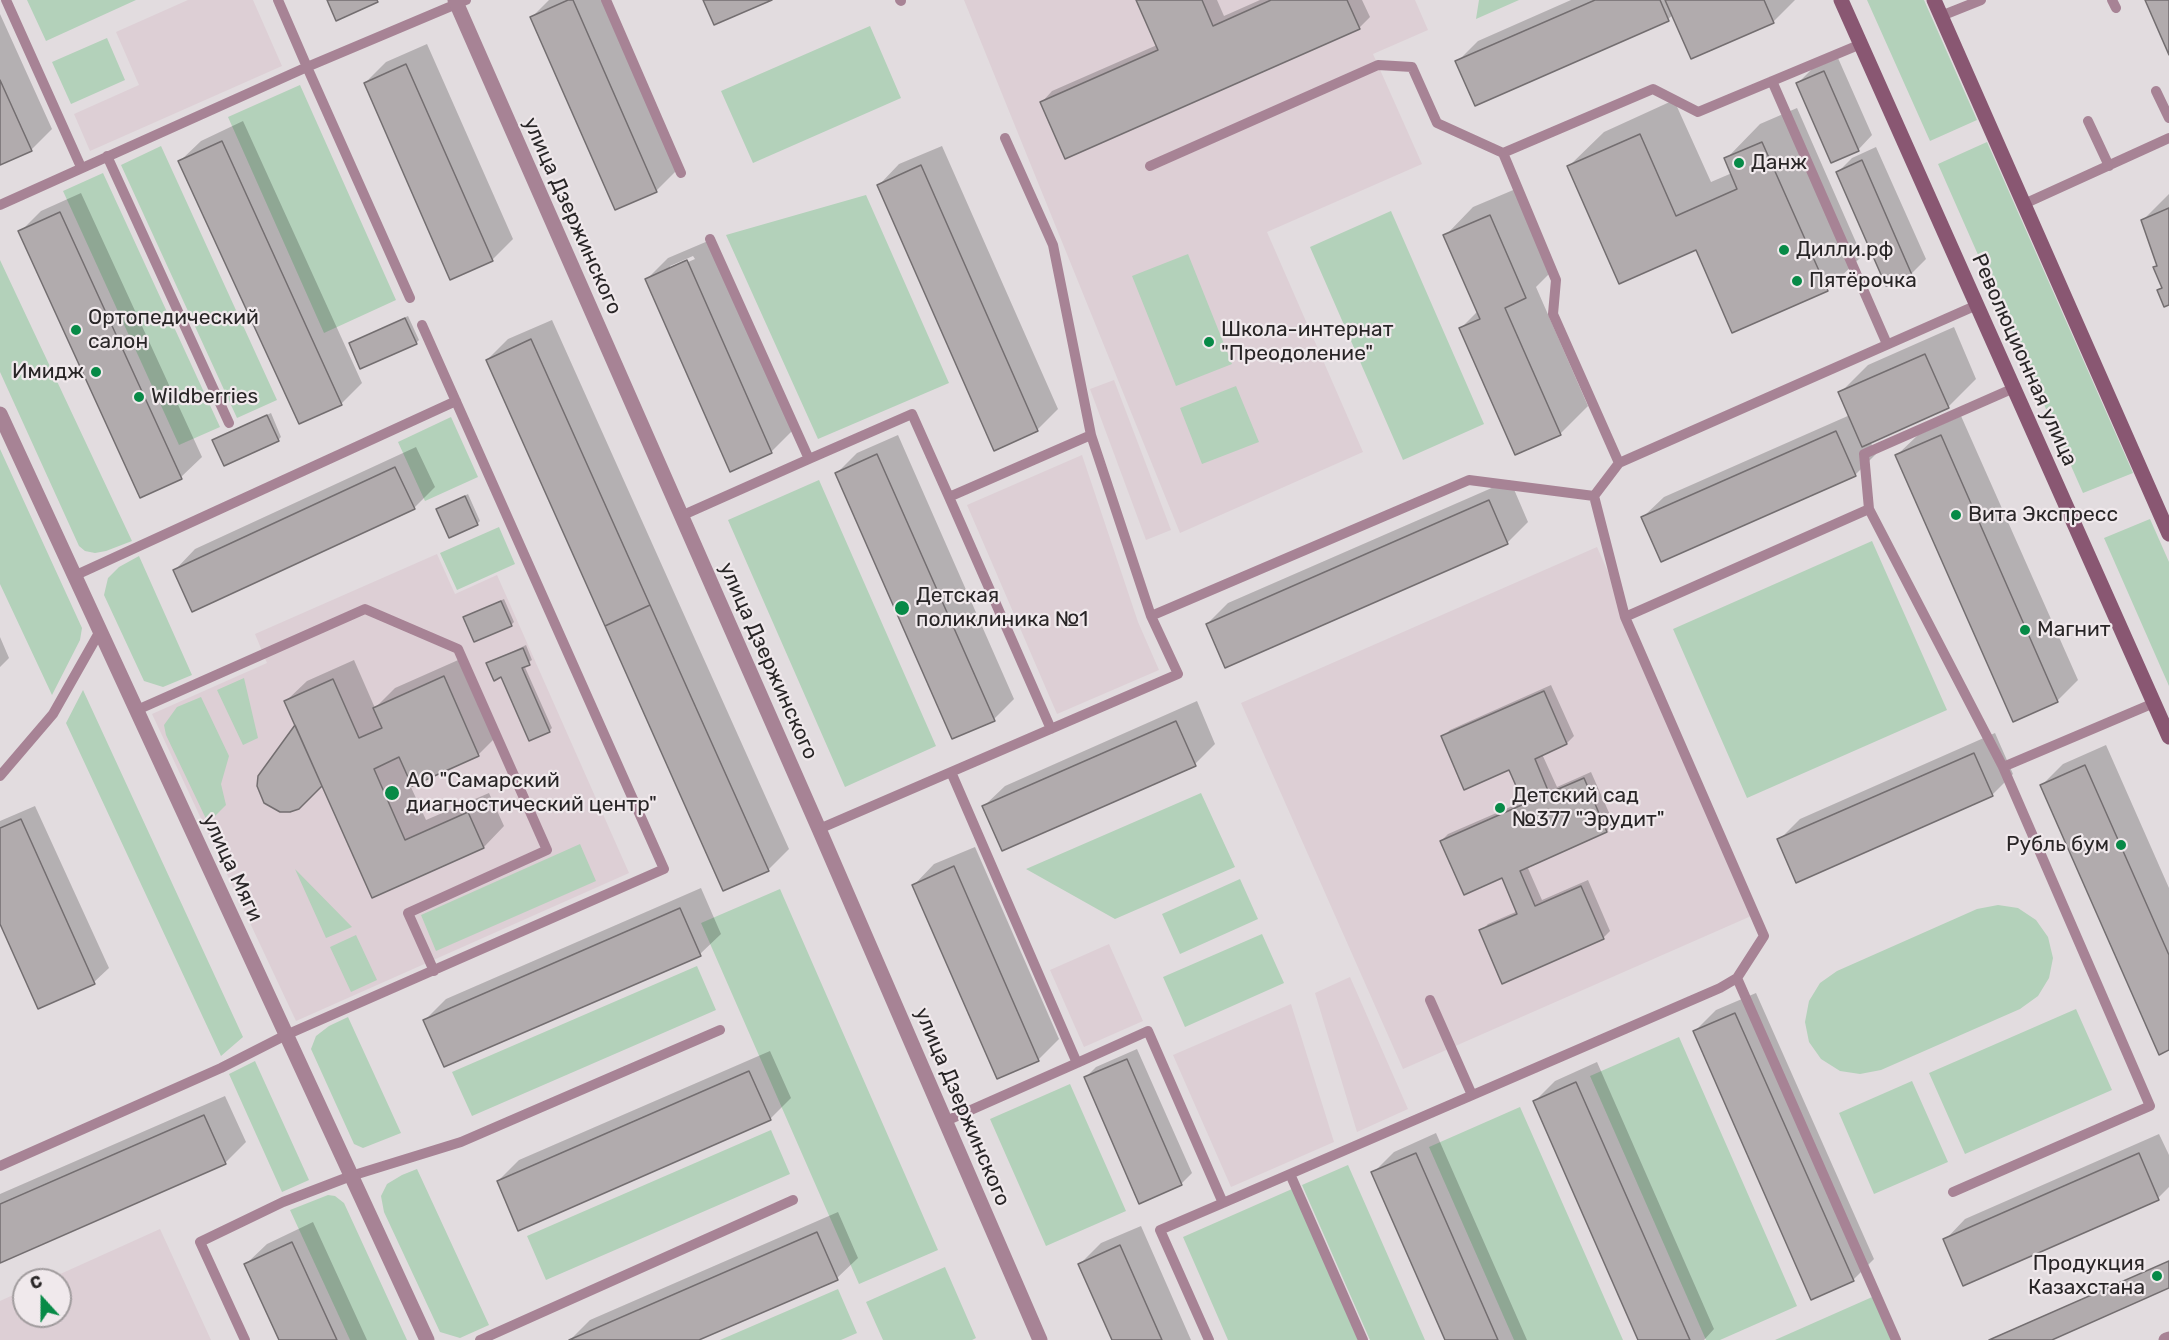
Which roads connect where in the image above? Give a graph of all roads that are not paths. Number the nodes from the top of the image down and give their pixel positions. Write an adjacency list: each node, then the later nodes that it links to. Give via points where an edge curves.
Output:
1 (6, 0): 21 (lane)
2 (278, 0): 10 (lane)
3 (606, 0): 22 (lane)
4 (1841, 0): 9 (main road, Революционная улица)
5 (1934, 0): 8 (main road)
6 (1981, 0): 8 (lane)
7 (459, 1): 10 (lane); 40 (street, улица Дзержинского)
8 (1941, 16): 23 (main road)
9 (1861, 45): 11 (lane); 27 (main road, Революционная улица)
10 (307, 67): 18 (lane); 26 (lane)
11 (1772, 81): 17 (lane, via 1698,112 1653,89); 29 (lane)
12 (2156, 90): 13 (lane)
13 (2169, 118)
14 (2088, 121): 20 (lane)
15 (1005, 138): 34 (lane, via 1053,246)
16 (2169, 138): 20 (lane)
17 (1503, 153): 19 (lane, via 1437,123 1412,67 1378,65); 36 (lane, via 1556,279 1552,314)
18 (107, 156): 21 (lane); 33 (lane)
19 (1150, 166)
20 (2109, 166): 23 (lane)
21 (81, 167): 24 (lane)
22 (681, 173)
23 (2024, 204): 41 (main road)
24 (0, 205)
25 (710, 239): 35 (lane)
26 (410, 298)
27 (1977, 305): 29 (lane); 30 (main road, Революционная улица)
28 (422, 325): 31 (lane)
29 (1887, 344): 36 (lane)
30 (2014, 388): 39 (lane, via 1864,454); 46 (main road, Революционная улица)
31 (456, 401): 42 (lane); 54 (lane, via 664,869)
32 (0, 414): 42 (street, улица Мяги)
33 (229, 423)
34 (1091, 435): 38 (lane); 43 (lane)
35 (809, 459): 38 (lane, via 912,414); 40 (lane)
36 (1619, 463): 37 (lane)
37 (1594, 496): 43 (lane, via 1469,480); 44 (lane)
38 (949, 497): 48 (lane)
39 (1869, 509): 44 (lane); 50 (lane)
40 (681, 516): 53 (street, улица Дзержинского)
41 (2169, 534)
42 (74, 576): 45 (street, улица Мяги)
43 (1151, 616): 48 (lane, via 1178,674)
44 (1624, 616): 55 (lane, via 1764,936)
45 (100, 631): 47 (street, улица Мяги); 52 (lane, via 53,714)
46 (2154, 703): 49 (main road, Революционная улица); 50 (lane)
47 (136, 710): 54 (lane, via 365,609 458,650 547,850 408,913); 58 (street, улица Мяги)
48 (1051, 729): 51 (lane)
49 (2169, 738)
50 (2003, 767): 65 (lane, via 2150,1106)
51 (951, 772): 53 (lane); 59 (lane)
52 (0, 776)
53 (819, 829): 61 (street, улица Дзержинского)
54 (434, 971): 58 (lane)
55 (1737, 978): 60 (lane); 74 (lane)
56 (1430, 1000): 60 (lane)
57 (720, 1030): 64 (lane, via 460,1142)
58 (286, 1035): 62 (lane); 64 (street, улица Мяги)
59 (1077, 1063): 61 (lane); 67 (lane, via 1148,1031)
60 (1472, 1095): 63 (lane)
61 (946, 1121): 71 (street, улица Дзержинского)
62 (0, 1166)
63 (1290, 1174): 67 (lane); 73 (lane)
64 (351, 1176): 68 (lane, via 283,1202 200,1242); 69 (street, улица Мяги)
65 (1953, 1192)
66 (793, 1200): 70 (lane)
67 (1223, 1203): 72 (lane, via 1160,1230)
68 (245, 1340)
69 (427, 1340)
70 (480, 1340)
71 (1040, 1340)
72 (1209, 1340)
73 (1363, 1340)
74 (1896, 1340)

